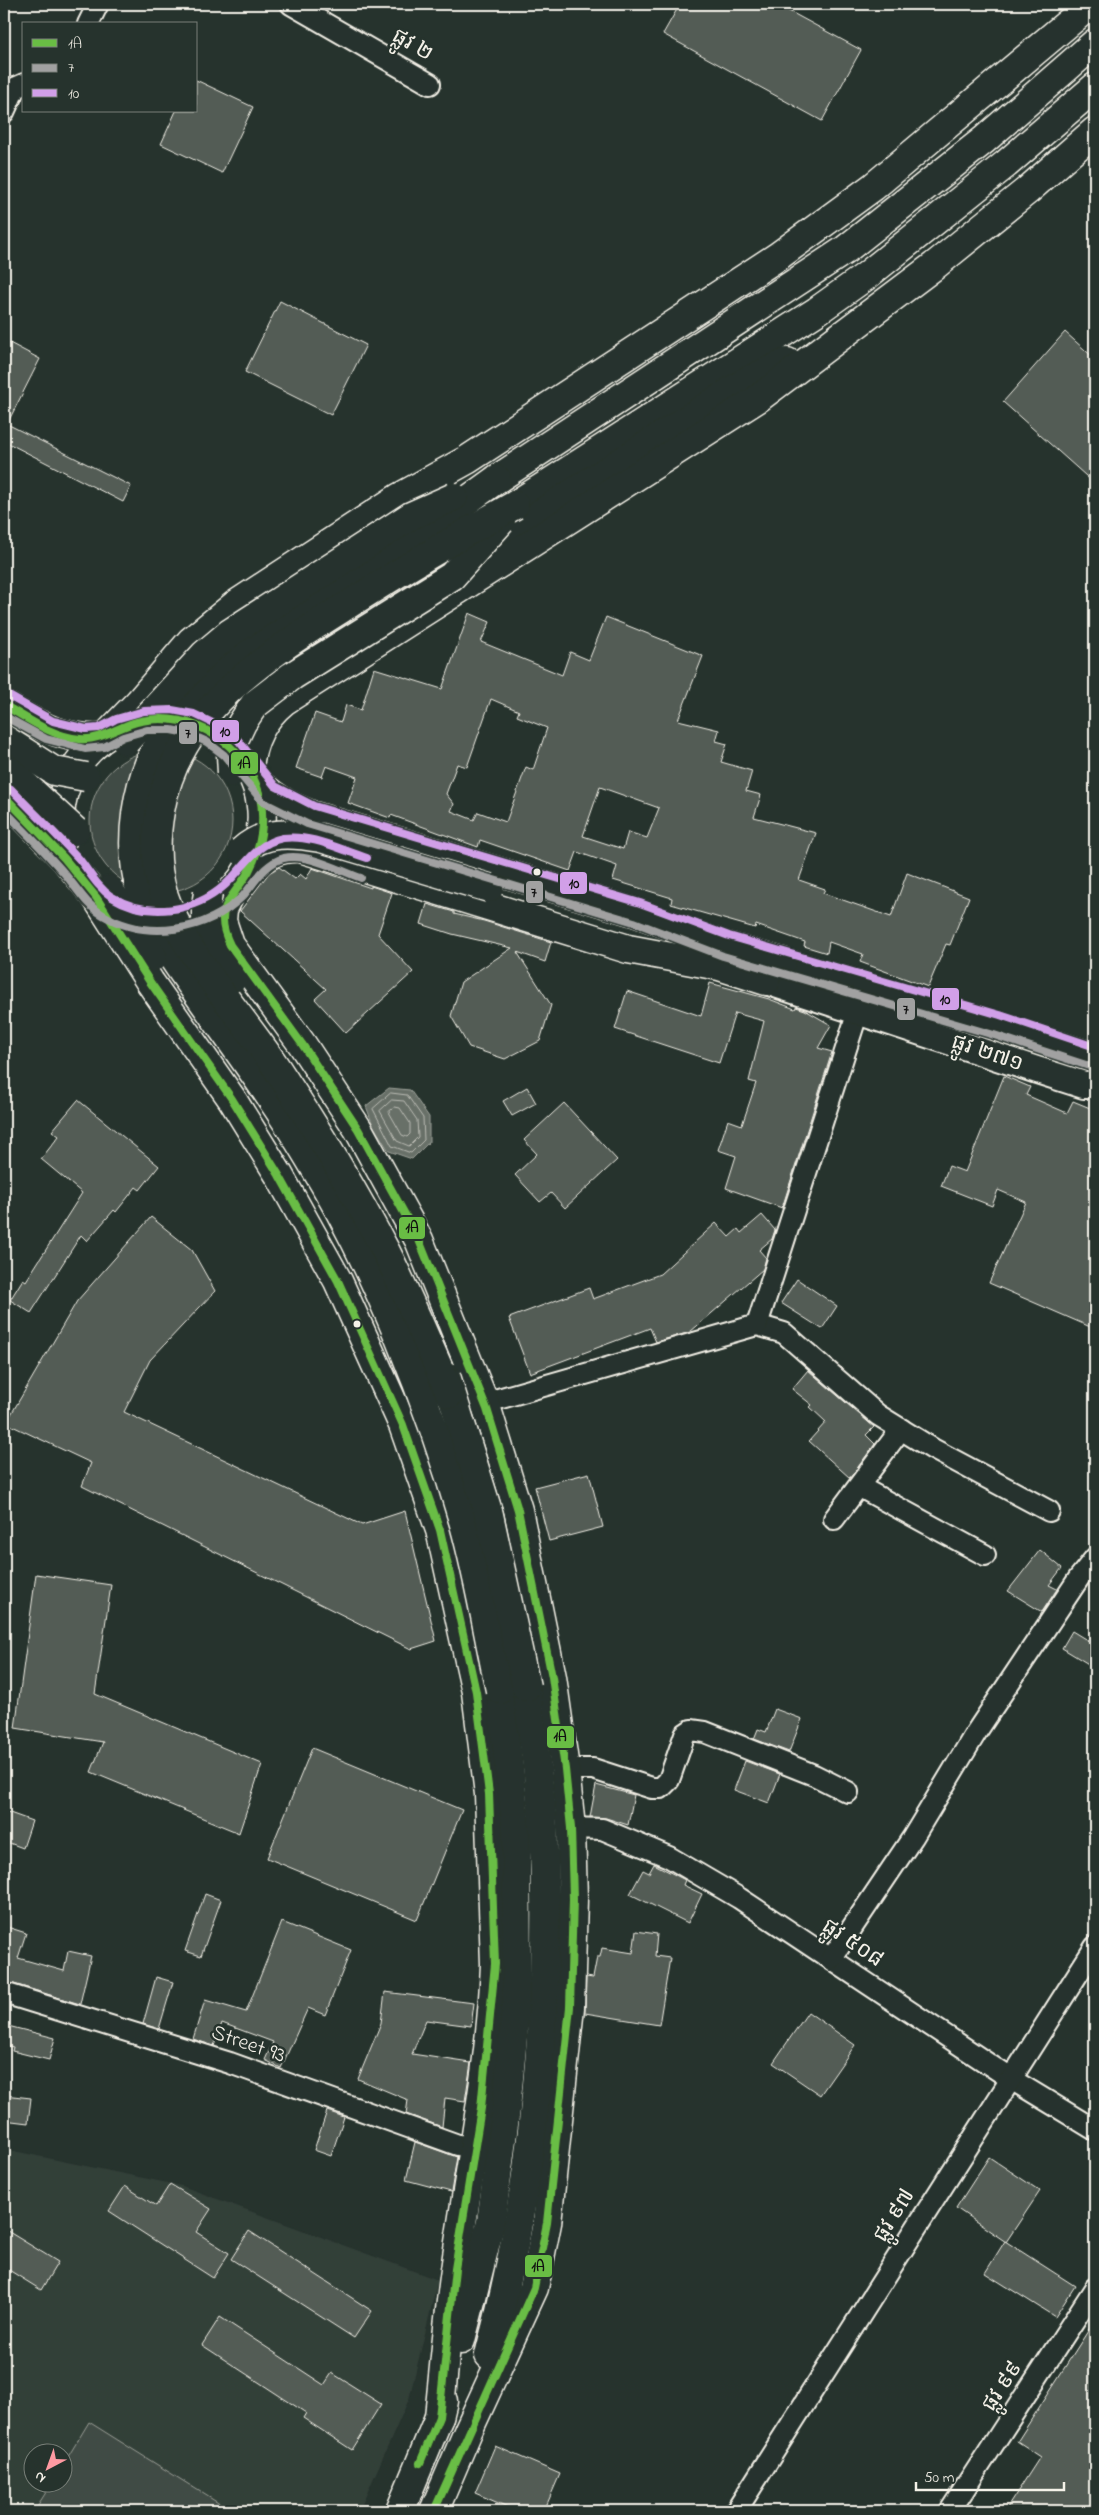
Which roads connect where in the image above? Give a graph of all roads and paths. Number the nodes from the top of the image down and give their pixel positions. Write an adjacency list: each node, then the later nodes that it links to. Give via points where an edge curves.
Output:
1 (98, 4): 4 (street)
2 (292, 4): 6 (street, ផ្លូវ ២)
3 (1091, 4): 11 (highway, via 947,126 824,224)
4 (89, 22)
5 (1095, 43): 12 (highway, via 896,212 797,284)
6 (430, 84)
7 (22, 85): 9 (street, via 15,88)
8 (1095, 87): 13 (highway, via 915,238)
9 (4, 112)
10 (1095, 131): 13 (highway, via 942,260 758,399)
11 (467, 460): 13 (highway); 15 (highway, via 400,497 235,605 191,641)
12 (497, 479): 15 (highway, bridge, via 411,516 248,620); 36 (highway, bridge, via 425,532 260,637 217,670 186,703 163,736 143,786 136,821 138,884 152,924 310,1159 368,1264)
13 (518, 527): 17 (highway, via 443,563 283,664 234,704 227,714); 19 (highway, via 269,713 258,731); 19 (highway, bridge, via 452,576 292,676 254,705 234,740 231,755); 35 (highway, bridge, via 434,550 282,646 232,686 204,716 184,746 169,776 157,824 159,881 172,915 328,1148 386,1254)
14 (4, 705): 15 (highway, via 66,736 81,739)
15 (112, 737): 17 (highway, via 143,720 164,719 197,726); 19 (highway, bridge, via 160,734 184,738 212,751); 20 (highway, via 102,757); 24 (highway, via 76,766 63,794 62,834)
16 (4, 739): 20 (highway, bridge, via 54,771)
17 (224, 740): 19 (highway, via 234,749)
18 (4, 766): 22 (highway, bridge)
19 (245, 773): 23 (highway, via 242,792 247,814); 28 (highway, via 278,800 311,815 637,913 726,946)
20 (86, 777): 22 (highway, via 76,804)
21 (4, 796): 24 (highway)
22 (75, 831): 25 (highway, via 84,858)
23 (246, 860): 26 (highway, via 230,873); 27 (highway, via 285,848 300,848 628,949); 27 (highway, bridge, via 252,841 262,838 299,834 321,838 631,931)
24 (75, 870): 25 (highway)
25 (103, 893): 26 (highway, bridge, via 155,906 183,904); 33 (highway, via 150,982 232,1099 279,1175 338,1281); 36 (highway, bridge, via 294,1168 370,1314)
26 (220, 893): 32 (highway, via 222,921 230,945 302,1044 358,1129 419,1240); 35 (highway, bridge, via 205,922 216,954 289,1055 343,1138 403,1246 425,1292)
27 (702, 962): 28 (highway)
28 (774, 971): 29 (main road, ផ្លូវ ២៧១)
29 (862, 1000): 30 (main road, ផ្លូវ ២៧១, via 997,1025); 31 (main road, ផ្លូវ ២៧១, via 1075,1082); 34 (street)
30 (1095, 1057)
31 (1095, 1085)
32 (438, 1287): 33 (highway); 37 (highway)
33 (356, 1321): 39 (highway)
34 (756, 1325): 37 (street); 38 (street, via 784,1334 878,1415)
35 (450, 1394): 45 (highway, bridge, via 489,1515)
36 (423, 1401): 45 (highway, bridge)
37 (486, 1406): 39 (highway); 46 (highway, via 518,1510 552,1677)
38 (901, 1429): 40 (street); 41 (street)
39 (407, 1437): 54 (highway, via 440,1530 476,1692 489,1794 494,1991)
40 (860, 1487): 42 (street); 43 (street)
41 (1048, 1511)
42 (834, 1519)
43 (985, 1554)
44 (1095, 1558): 50 (street, via 977,1731 913,1837)
45 (513, 1689): 56 (highway, via 517,1996 506,2109 491,2222); 57 (highway, via 543,1824 544,1997 519,2225 507,2287)
46 (565, 1769): 47 (street, via 593,1769 661,1788 669,1780 685,1734 691,1730 814,1775); 48 (highway)
47 (848, 1792)
48 (571, 1828): 50 (street, ផ្លូវ ៥០៨, via 602,1829 669,1857 739,1898); 57 (highway, via 570,2007 547,2223 534,2288)
49 (1095, 1948): 52 (street, ផ្លូវ ៩៧)
50 (831, 1959): 52 (street, ផ្លូវ ៥០៨)
51 (4, 1993): 54 (street, Street 93, via 230,2063 458,2145)
52 (1011, 2079): 53 (street, ផ្លូវ ៥០៨); 60 (street, ផ្លូវ ៩៧)
53 (1095, 2130)
54 (475, 2147): 56 (highway, via 455,2269)
55 (1095, 2288): 61 (street, ផ្លូវ ៩៩)
56 (439, 2418): 58 (highway)
57 (469, 2429): 59 (highway)
58 (400, 2511)
59 (434, 2511)
60 (736, 2511)
61 (950, 2511)

